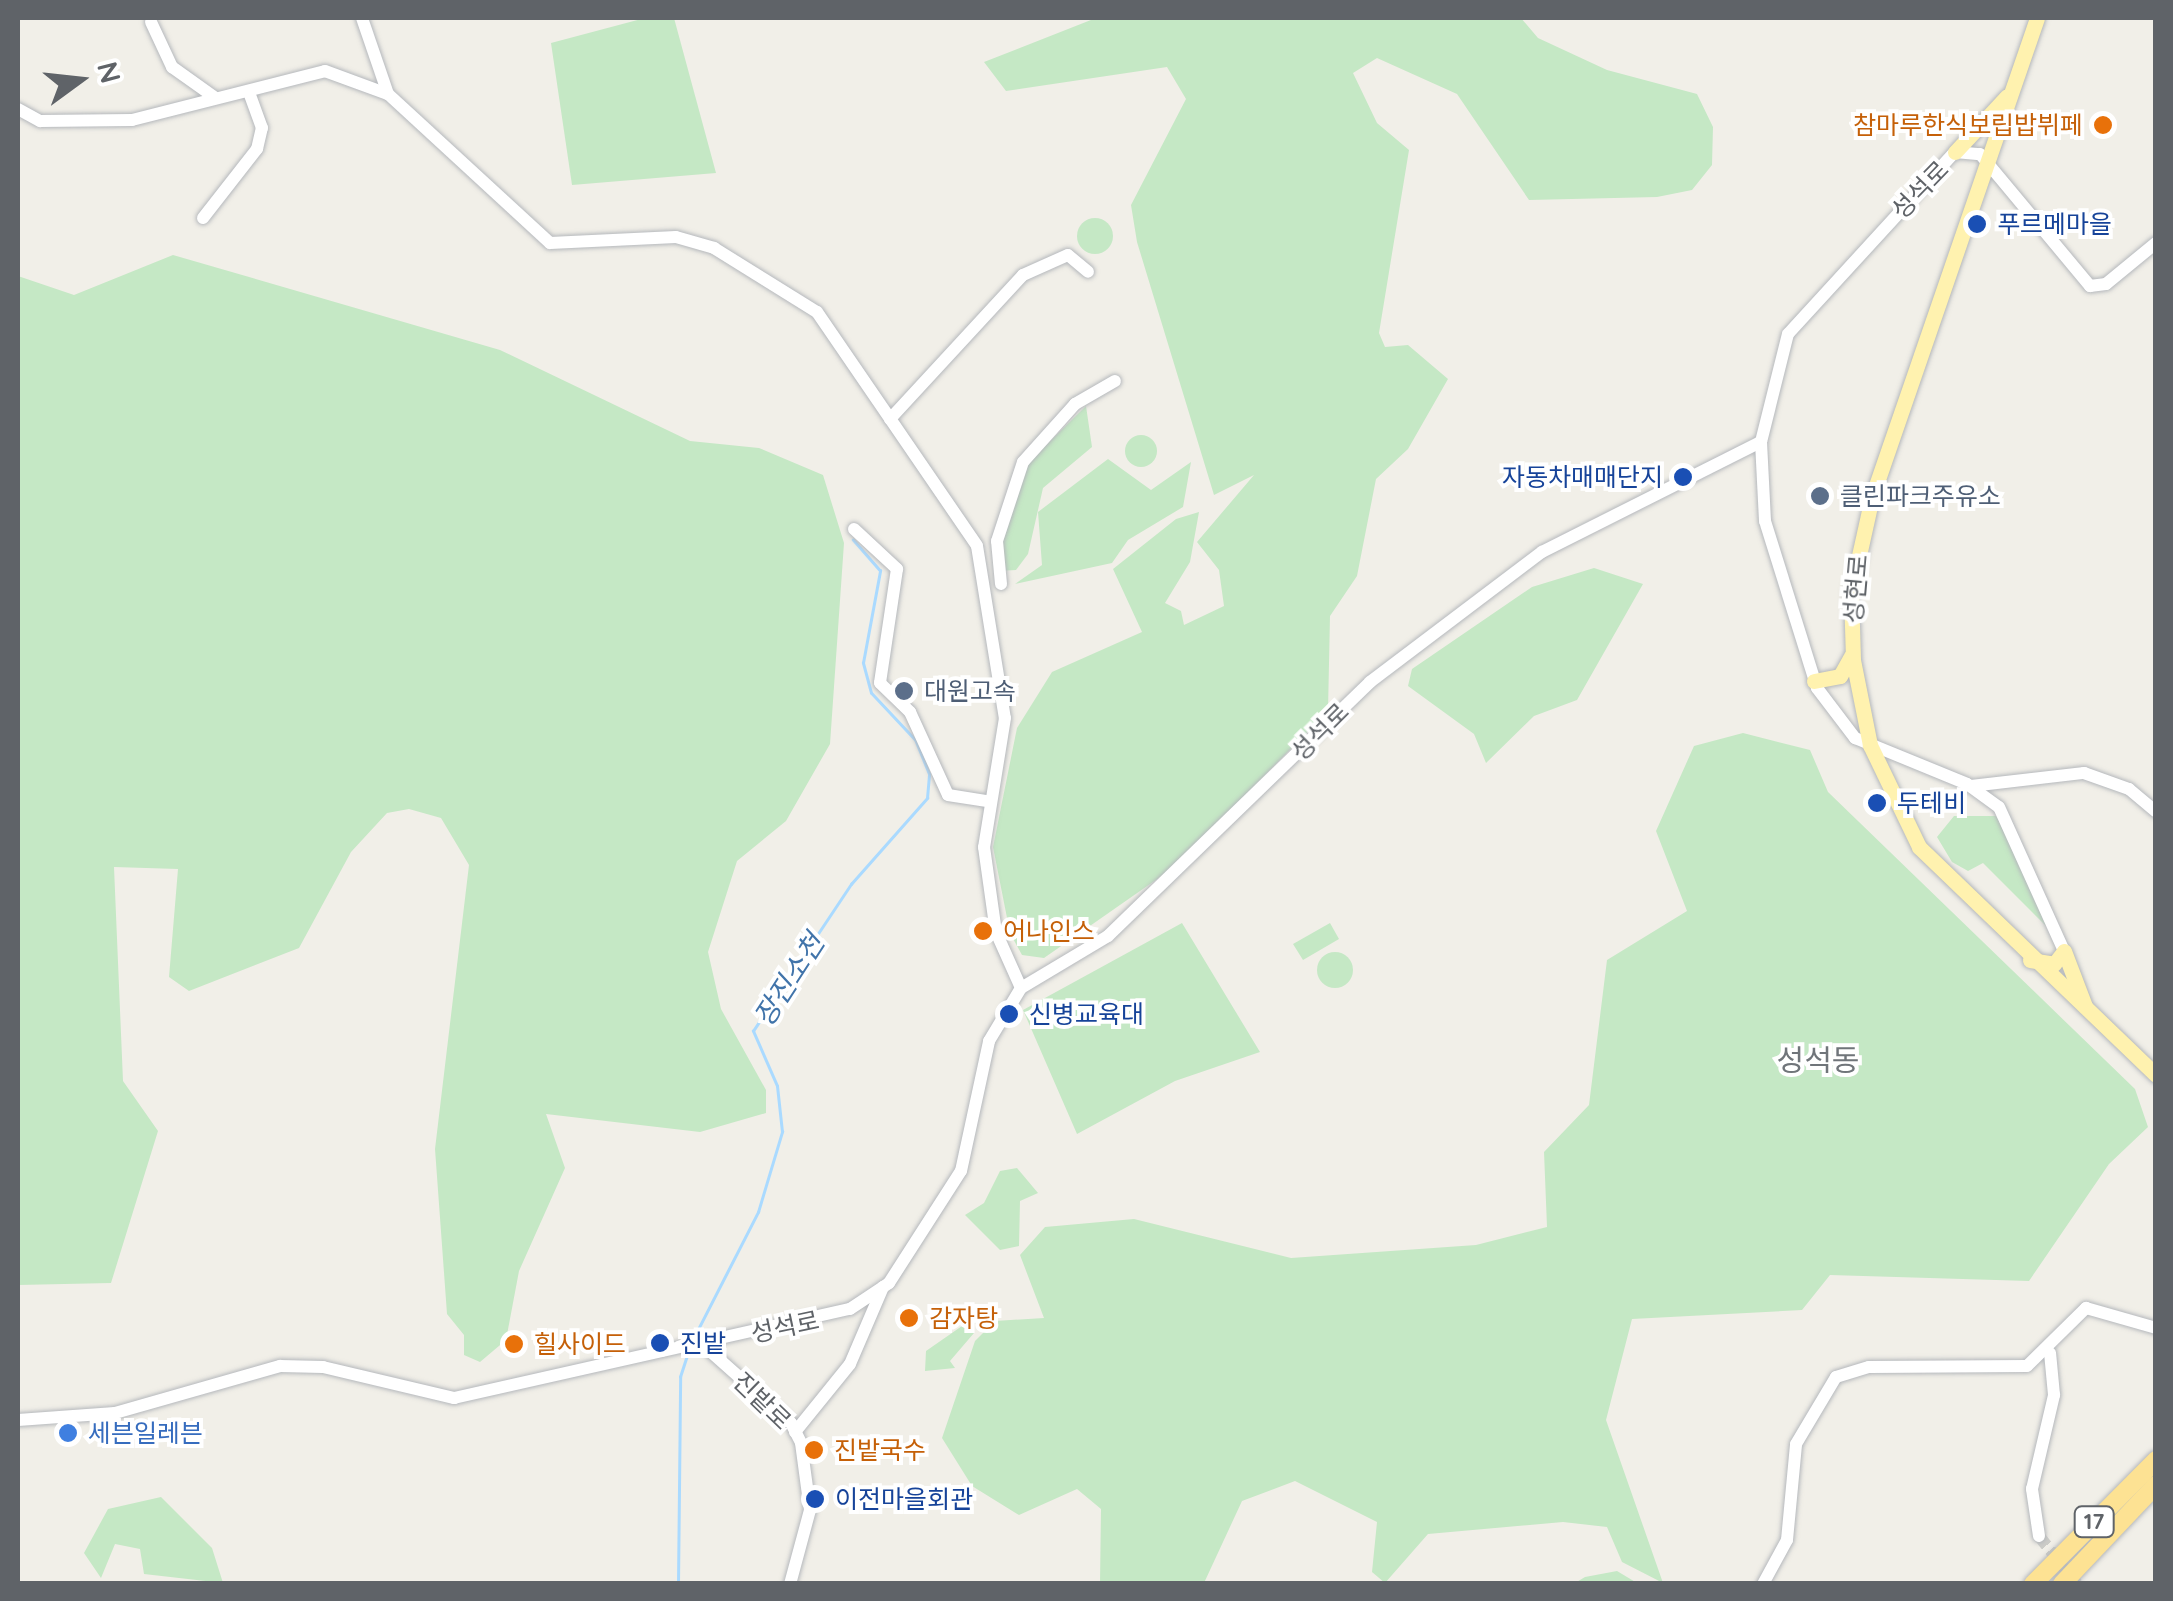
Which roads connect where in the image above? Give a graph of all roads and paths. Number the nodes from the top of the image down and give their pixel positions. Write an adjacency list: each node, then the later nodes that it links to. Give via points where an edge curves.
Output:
1 (362, 18): 6 (street)
2 (2037, 18): 4 (main road, 성현로)
3 (151, 22): 7 (street, via 172,67)
4 (2013, 89): 9 (main road); 10 (main road, 성현로)
5 (248, 93): 6 (street, via 325,70); 7 (street); 11 (street, via 262,128 257,150)
6 (388, 94): 15 (street, via 550,243 676,237 714,248 817,312)
7 (214, 97): 8 (street, via 132,120 40,120)
8 (18, 110)
9 (1956, 152): 10 (street, 성석로); 16 (street, 성석로, via 1788,334)
10 (1988, 163): 12 (street, via 2090,286 2106,284); 19 (main road, 성현로, via 1872,497 1851,592)
11 (203, 218)
12 (2156, 244)
13 (1088, 272): 15 (street, via 1068,256 1023,275)
14 (1116, 381): 18 (street, via 1075,404 1023,462 997,541)
15 (890, 419): 23 (street, via 977,546 995,614 1006,718)
16 (1761, 442): 20 (street, via 1765,521); 27 (street, 성석로, via 1542,552 1370,682 1108,936)
17 (854, 529): 23 (street, via 897,569 880,683 910,712 948,795)
18 (1001, 584)
19 (1852, 647): 20 (main road, via 1844,673); 21 (main road, 성현로)
20 (1814, 681): 21 (street, via 1848,733)
21 (1870, 745): 22 (street); 26 (main road, 성현로, via 1919,847)
22 (1971, 786): 24 (street, via 2084,773 2129,789); 25 (street, via 2013,828)
23 (986, 801): 27 (street, via 994,918)
24 (2156, 812)
25 (2064, 951): 26 (main road, via 2054,964); 28 (main road)
26 (2030, 960): 28 (main road, 성현로)
27 (1020, 988): 30 (street, 성석로, via 989,1040 961,1171)
28 (2089, 1014): 29 (main road, 성현로)
29 (2156, 1076)
30 (882, 1287): 32 (street, 성석로, via 830,1317); 35 (street, via 850,1364)
31 (2156, 1328): 33 (street, via 2086,1308)
32 (700, 1345): 34 (street, 성석로, via 454,1398 323,1367 256,1369 115,1414); 35 (street, 진밭로)
33 (2050, 1353): 38 (street, via 2054,1396 2031,1502); 40 (street, via 2027,1366 1868,1367 1836,1377 1800,1434 1787,1540)
34 (18, 1420)
35 (795, 1432): 39 (street, 진밭로, via 810,1510)
36 (2156, 1460): 41 (highway, 17)
37 (2156, 1485): 42 (highway, 17)
38 (2040, 1536)
39 (790, 1584)
40 (1762, 1584)
41 (2033, 1584)
42 (2062, 1584)

